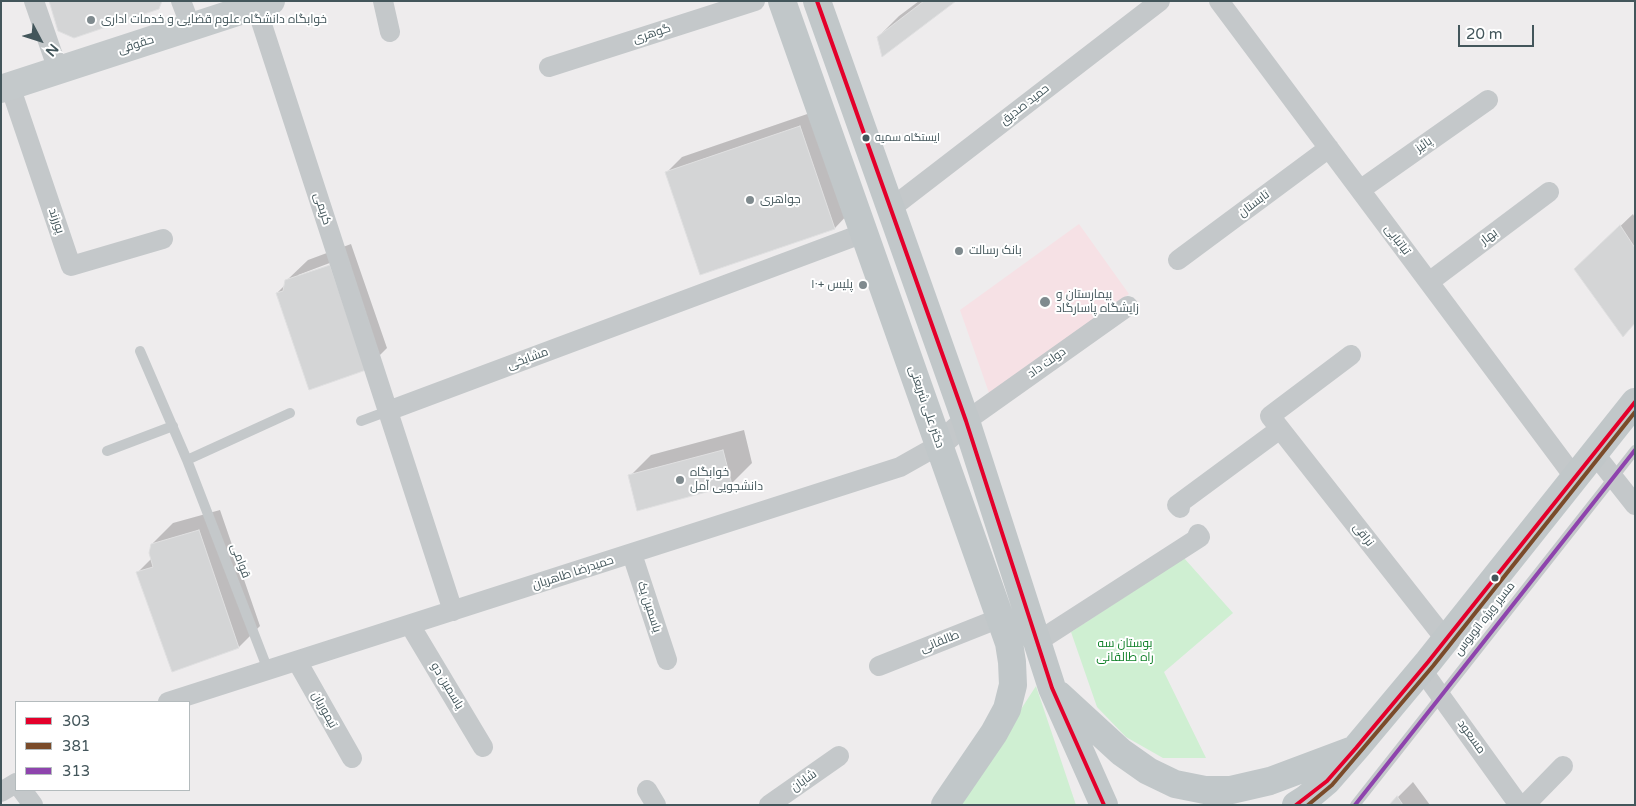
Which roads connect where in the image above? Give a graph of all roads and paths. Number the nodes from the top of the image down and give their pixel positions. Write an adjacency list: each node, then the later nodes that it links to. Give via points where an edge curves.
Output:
1 (34, 1): 13 (street)
2 (181, 1): 10 (street)
3 (383, 1): 11 (street)
4 (755, 1): 12 (street, گوهری)
5 (782, 1): 20 (main road, دکتر علی شریعتی)
6 (817, 1): 19 (main road)
7 (1160, 1): 19 (street, حمید صدیق)
8 (1219, 1): 16 (street, تباتبایی)
9 (263, 4): 10 (main road, حقوقی); 28 (street, کریمی)
10 (192, 27): 13 (main road, حقوقی)
11 (390, 32)
12 (549, 67)
13 (58, 70): 14 (main road, حقوقی)
14 (6, 87): 21 (street, پورزند, via 71,266)
15 (1488, 100): 17 (street, پائیز)
16 (1329, 148): 17 (street, تباتبایی); 22 (street, تابستان)
17 (1360, 190): 23 (street, تباتبایی)
18 (1549, 192): 23 (street, بهار)
19 (890, 209): 31 (main road)
20 (864, 233): 28 (street, مشایخی); 34 (main road, دکتر علی شریعتی)
21 (163, 239)
22 (1178, 260)
23 (1429, 282): 40 (street, تباتبایی)
24 (1128, 306): 31 (street, دولت داد)
25 (140, 351): 32 (lane, قوامی)
26 (1351, 355): 33 (street, نراقی, via 1270,416)
27 (1635, 402): 37 (main road)
28 (388, 411): 30 (lane); 45 (street)
29 (290, 413): 38 (lane)
30 (361, 421)
31 (966, 421): 34 (street, حمیدرضا طاهریان); 49 (main road)
32 (174, 426): 35 (lane); 38 (lane, قوامی)
33 (1280, 429): 42 (street, via 1177,505); 48 (street, نراقی)
34 (939, 445): 44 (street, حمیدرضا طاهریان, via 900,468); 46 (main road, دکتر علی شریعتی)
35 (107, 450)
36 (1635, 450): 39 (lane, مسیر ویژه اتوبوس)
37 (1594, 453): 39 (street); 40 (main road)
38 (187, 460): 53 (lane, قوامی)
39 (1613, 477): 41 (street); 56 (lane, مسیر ویژه اتوبوس)
40 (1575, 478): 48 (main road)
41 (1635, 504)
42 (1180, 508)
43 (1198, 534): 49 (street, via 1200,537)
44 (632, 554): 45 (street, حمیدرضا طاهریان); 50 (street, یاسمین یک)
45 (453, 611): 47 (street, حمیدرضا طاهریان)
46 (1000, 618): 52 (street, طالقانی); 68 (main road, دکتر علی شریعتی, via 1012,662 1013,684 1006,709 994,733)
47 (410, 625): 51 (street, حمیدرضا طاهریان); 58 (street, یاسمین دو)
48 (1446, 640): 54 (main road)
49 (1037, 642): 55 (main road)
50 (667, 660)
51 (297, 661): 53 (street, حمیدرضا طاهریان); 61 (street, تیموریان)
52 (879, 666)
53 (268, 670): 57 (street, حمیدرضا طاهریان)
54 (1422, 670): 56 (street, مسعود); 59 (main road)
55 (1052, 688): 59 (main road, via 1121,752 1148,770 1182,786 1231,790 1270,781); 69 (main road)
56 (1440, 695): 71 (lane, مسیر ویژه اتوبوس); 72 (street, مسعود)
57 (171, 701)
58 (483, 747)
59 (1356, 748): 70 (main road, via 1327,780)
60 (839, 756): 67 (street, شایان)
61 (352, 758)
62 (1562, 766): 73 (street)
63 (15, 784): 65 (street)
64 (23, 791): 66 (street)
65 (1, 792)
66 (33, 805)
67 (769, 805)
68 (945, 805)
69 (1104, 805)
70 (1296, 805)
71 (1355, 805)
72 (1519, 805)
73 (1525, 805)

